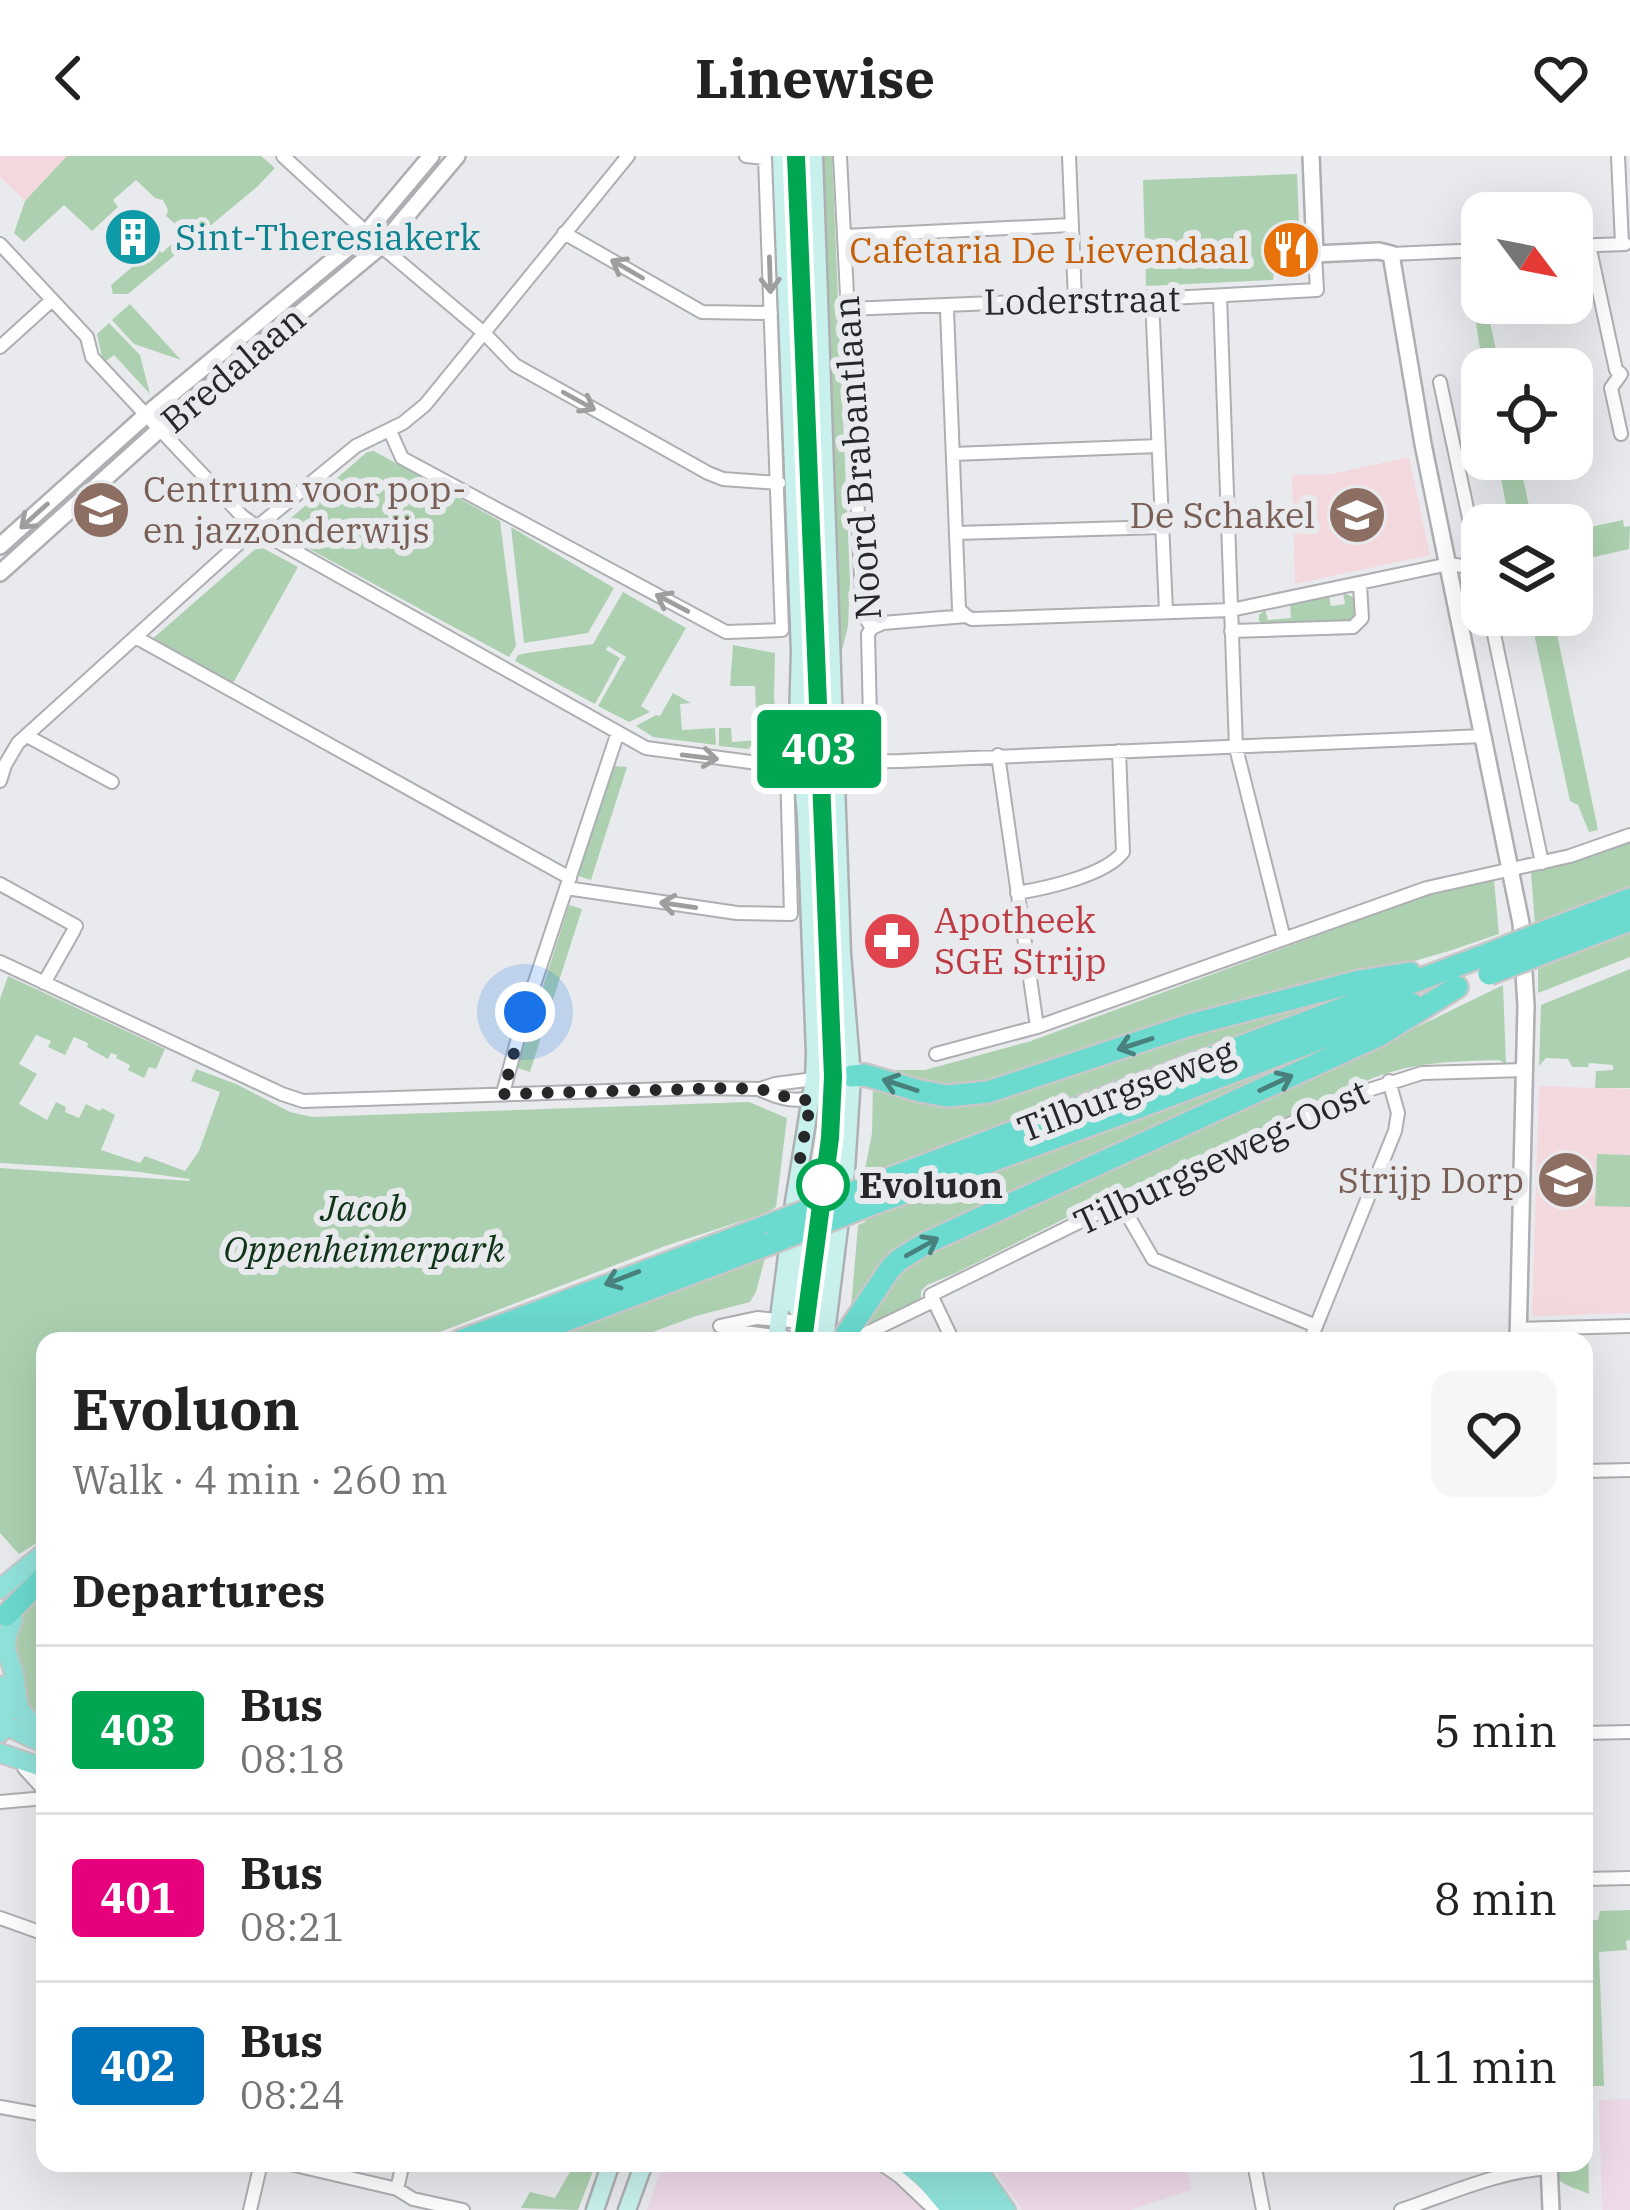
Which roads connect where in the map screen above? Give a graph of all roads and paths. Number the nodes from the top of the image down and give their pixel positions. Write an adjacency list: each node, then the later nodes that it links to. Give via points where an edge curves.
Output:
1 (283, 156): 13 (street)
2 (431, 156): 13 (street, Bredalaan)
3 (457, 156): 19 (street, Bredalaan)
4 (628, 156): 14 (street)
5 (746, 156): 11 (street)
6 (814, 156): 64 (main road, Noord Brabantlaan)
7 (840, 156): 15 (street, Noord Brabantlaan)
8 (1069, 156): 12 (street)
9 (1311, 156): 21 (street)
10 (1618, 156): 17 (street)
11 (773, 157): 30 (street, Noord Brabantlaan, one-way to 30); 66 (main road, Noord Brabantlaan, via 800,651)
12 (1072, 225): 15 (street); 27 (street)
13 (367, 232): 19 (street); 35 (street, Bredalaan)
14 (564, 233): 30 (street, one-way to 14, via 702,312); 31 (street)
15 (844, 236): 29 (street, Noord Brabantlaan)
16 (0, 244): 26 (street)
17 (1626, 244): 18 (street)
18 (1593, 245)
19 (381, 246): 31 (street); 36 (street, Bredalaan)
20 (1461, 251): 22 (street)
21 (1315, 254): 22 (street); 24 (street, Loderstraat, via 1317,290)
22 (1391, 254): 47 (street)
23 (1593, 264): 33 (street, via 1616,370)
24 (1220, 296): 25 (street, Loderstraat); 51 (street)
25 (1152, 299): 27 (street, Loderstraat); 39 (street)
26 (52, 300): 32 (street); 35 (street)
27 (1076, 300): 28 (street, Loderstraat)
28 (950, 304): 29 (street, Loderstraat); 40 (street)
29 (848, 309): 54 (street, Noord Brabantlaan, via 862,614)
30 (771, 313): 41 (street, Noord Brabantlaan)
31 (484, 333): 37 (street, via 425,404); 41 (street, one-way to 41, via 515,365 708,473)
32 (0, 347)
33 (1625, 374): 38 (street, via 1612,388)
34 (1440, 382): 42 (street)
35 (146, 415): 36 (street); 46 (street, Bredalaan, one-way to 46)
36 (160, 430): 44 (street); 49 (street, Bredalaan)
37 (390, 431): 41 (street, Noord Brabantlaan, one-way to 37, via 782,630 726,632 402,458); 44 (street, via 356,446)
38 (1621, 434)
39 (1158, 446): 40 (street); 43 (street)
40 (953, 454): 45 (street)
41 (779, 483)
42 (1466, 504)
43 (1162, 526): 45 (street); 52 (street)
44 (257, 527): 57 (street); 58 (street)
45 (956, 533): 53 (street, via 959,609)
46 (0, 547)
47 (1449, 564): 48 (street); 50 (street); 60 (street)
48 (1461, 566)
49 (0, 573)
50 (1360, 585): 51 (street); 55 (street, via 1362,617 1353,627)
51 (1231, 610): 52 (street); 55 (street)
52 (1166, 611): 53 (street)
53 (966, 616): 54 (street)
54 (872, 628): 65 (street, Noord Brabantlaan)
55 (1232, 631): 61 (street)
56 (1494, 636): 70 (street)
57 (137, 638): 59 (street); 72 (street)
58 (617, 732): 66 (street, one-way to 66, via 659,752); 72 (street)
59 (27, 736): 67 (street); 68 (street)
60 (1484, 736): 61 (street); 71 (street)
61 (1236, 748): 62 (street); 77 (street)
62 (1119, 752): 63 (street); 74 (street, via 1123,852 1114,864)
63 (998, 755): 65 (street); 74 (street)
64 (836, 760): 65 (street); 66 (street); 85 (main road, Noord Brabantlaan)
65 (872, 761)
66 (794, 764): 72 (street, Noord Brabantlaan, one-way to 72, via 790,914 737,913); 86 (main road, Noord Brabantlaan, via 811,904)
67 (0, 781)
68 (112, 782)
69 (1630, 835): 70 (street)
70 (1542, 863): 71 (street)
71 (1512, 871): 77 (street, via 1427,888); 84 (street)
72 (568, 883): 89 (street)
73 (0, 884): 81 (street, via 75,928)
74 (1018, 893): 82 (street)
75 (1630, 899): 78 (highway, Tilburgseweg)
76 (1630, 920): 78 (highway, Tilburgseweg)
77 (1284, 939): 82 (street)
78 (1550, 940): 80 (highway, Tilburgseweg, bridge)
79 (0, 962): 81 (street)
80 (1455, 977): 85 (highway, one-way to 85, via 1360,981 1190,1025 988,1092 947,1096); 93 (highway, Tilburgseweg, bridge, via 1161,1099); 103 (highway, one-way to 80, via 898,1260 926,1243 1378,1036)
81 (44, 983): 89 (street, via 303,1101)
82 (1036, 1028): 83 (street)
83 (936, 1054)
84 (1525, 1070): 87 (street, Tilburgseweg-Oost); 107 (street)
85 (852, 1076): 86 (main road); 90 (street); 102 (main road, Noord Brabantlaan)
86 (814, 1079): 88 (street); 90 (main road, Noord Brabantlaan)
87 (1389, 1082): 92 (street, Tilburgseweg-Oost); 96 (street, via 1396,1131)
88 (760, 1089): 89 (street); 90 (street)
89 (503, 1094)
90 (811, 1100): 91 (main road, Noord Brabantlaan)
91 (800, 1159): 95 (main road, via 807,1190 795,1301); 100 (main road, Noord Brabantlaan)
92 (1120, 1202): 94 (street, Tilburgseweg-Oost); 96 (street, via 1153,1259)
93 (771, 1234): 98 (highway, Tilburgseweg, one-way to 98); 99 (highway, Tilburgseweg)
94 (932, 1298): 104 (street, Tilburgseweg-Oost); 105 (street)
95 (806, 1323): 100 (street); 101 (main road)
96 (1316, 1326): 106 (street)
97 (1630, 1326): 108 (street)
98 (486, 1332)
99 (534, 1332)
100 (777, 1332)
101 (823, 1332)
102 (831, 1332)
103 (835, 1332)
104 (869, 1332)
105 (949, 1332)
106 (1314, 1332)
107 (1518, 1332)
108 (1555, 1332)
109 (1630, 1470): 110 (street)
110 (1593, 1471)
111 (36, 1558): 114 (main road)
112 (36, 1566): 115 (main road)
113 (36, 1574): 116 (highway)
114 (0, 1579)
115 (0, 1589)
116 (9, 1620): 118 (main road, via 19,1708)
117 (0, 1669): 118 (main road)
118 (7, 1723): 120 (main road)
119 (1630, 1732): 121 (street)
120 (36, 1733)
121 (1593, 1733)
122 (0, 1754): 125 (main road)
123 (0, 1766): 124 (main road)
124 (24, 1768): 126 (main road); 127 (street)
125 (36, 1768)
126 (36, 1770)
127 (36, 1783)
128 (36, 1796): 129 (street)
129 (0, 1802)
130 (1630, 1878): 131 (street)
131 (1593, 1879)
132 (0, 1918): 133 (street)
133 (36, 1931)
134 (0, 2107): 135 (street)
135 (36, 2113)
136 (259, 2172): 151 (street)
137 (325, 2172): 149 (street)
138 (401, 2172): 149 (street)
139 (607, 2172): 153 (main road)
140 (641, 2172): 154 (main road)
141 (893, 2172): 155 (street)
142 (916, 2172): 156 (main road)
143 (936, 2172): 157 (main road)
144 (960, 2172): 158 (main road)
145 (979, 2172): 159 (main road)
146 (1257, 2172): 160 (street)
147 (1520, 2172): 161 (street)
148 (1550, 2172): 162 (street)
149 (398, 2189): 150 (street)
150 (412, 2205): 152 (street)
151 (250, 2210)
152 (463, 2210)
153 (595, 2210)
154 (627, 2210)
155 (935, 2210)
156 (951, 2210)
157 (969, 2210)
158 (990, 2210)
159 (1006, 2210)
160 (1263, 2210)
161 (1400, 2210)
162 (1551, 2210)

